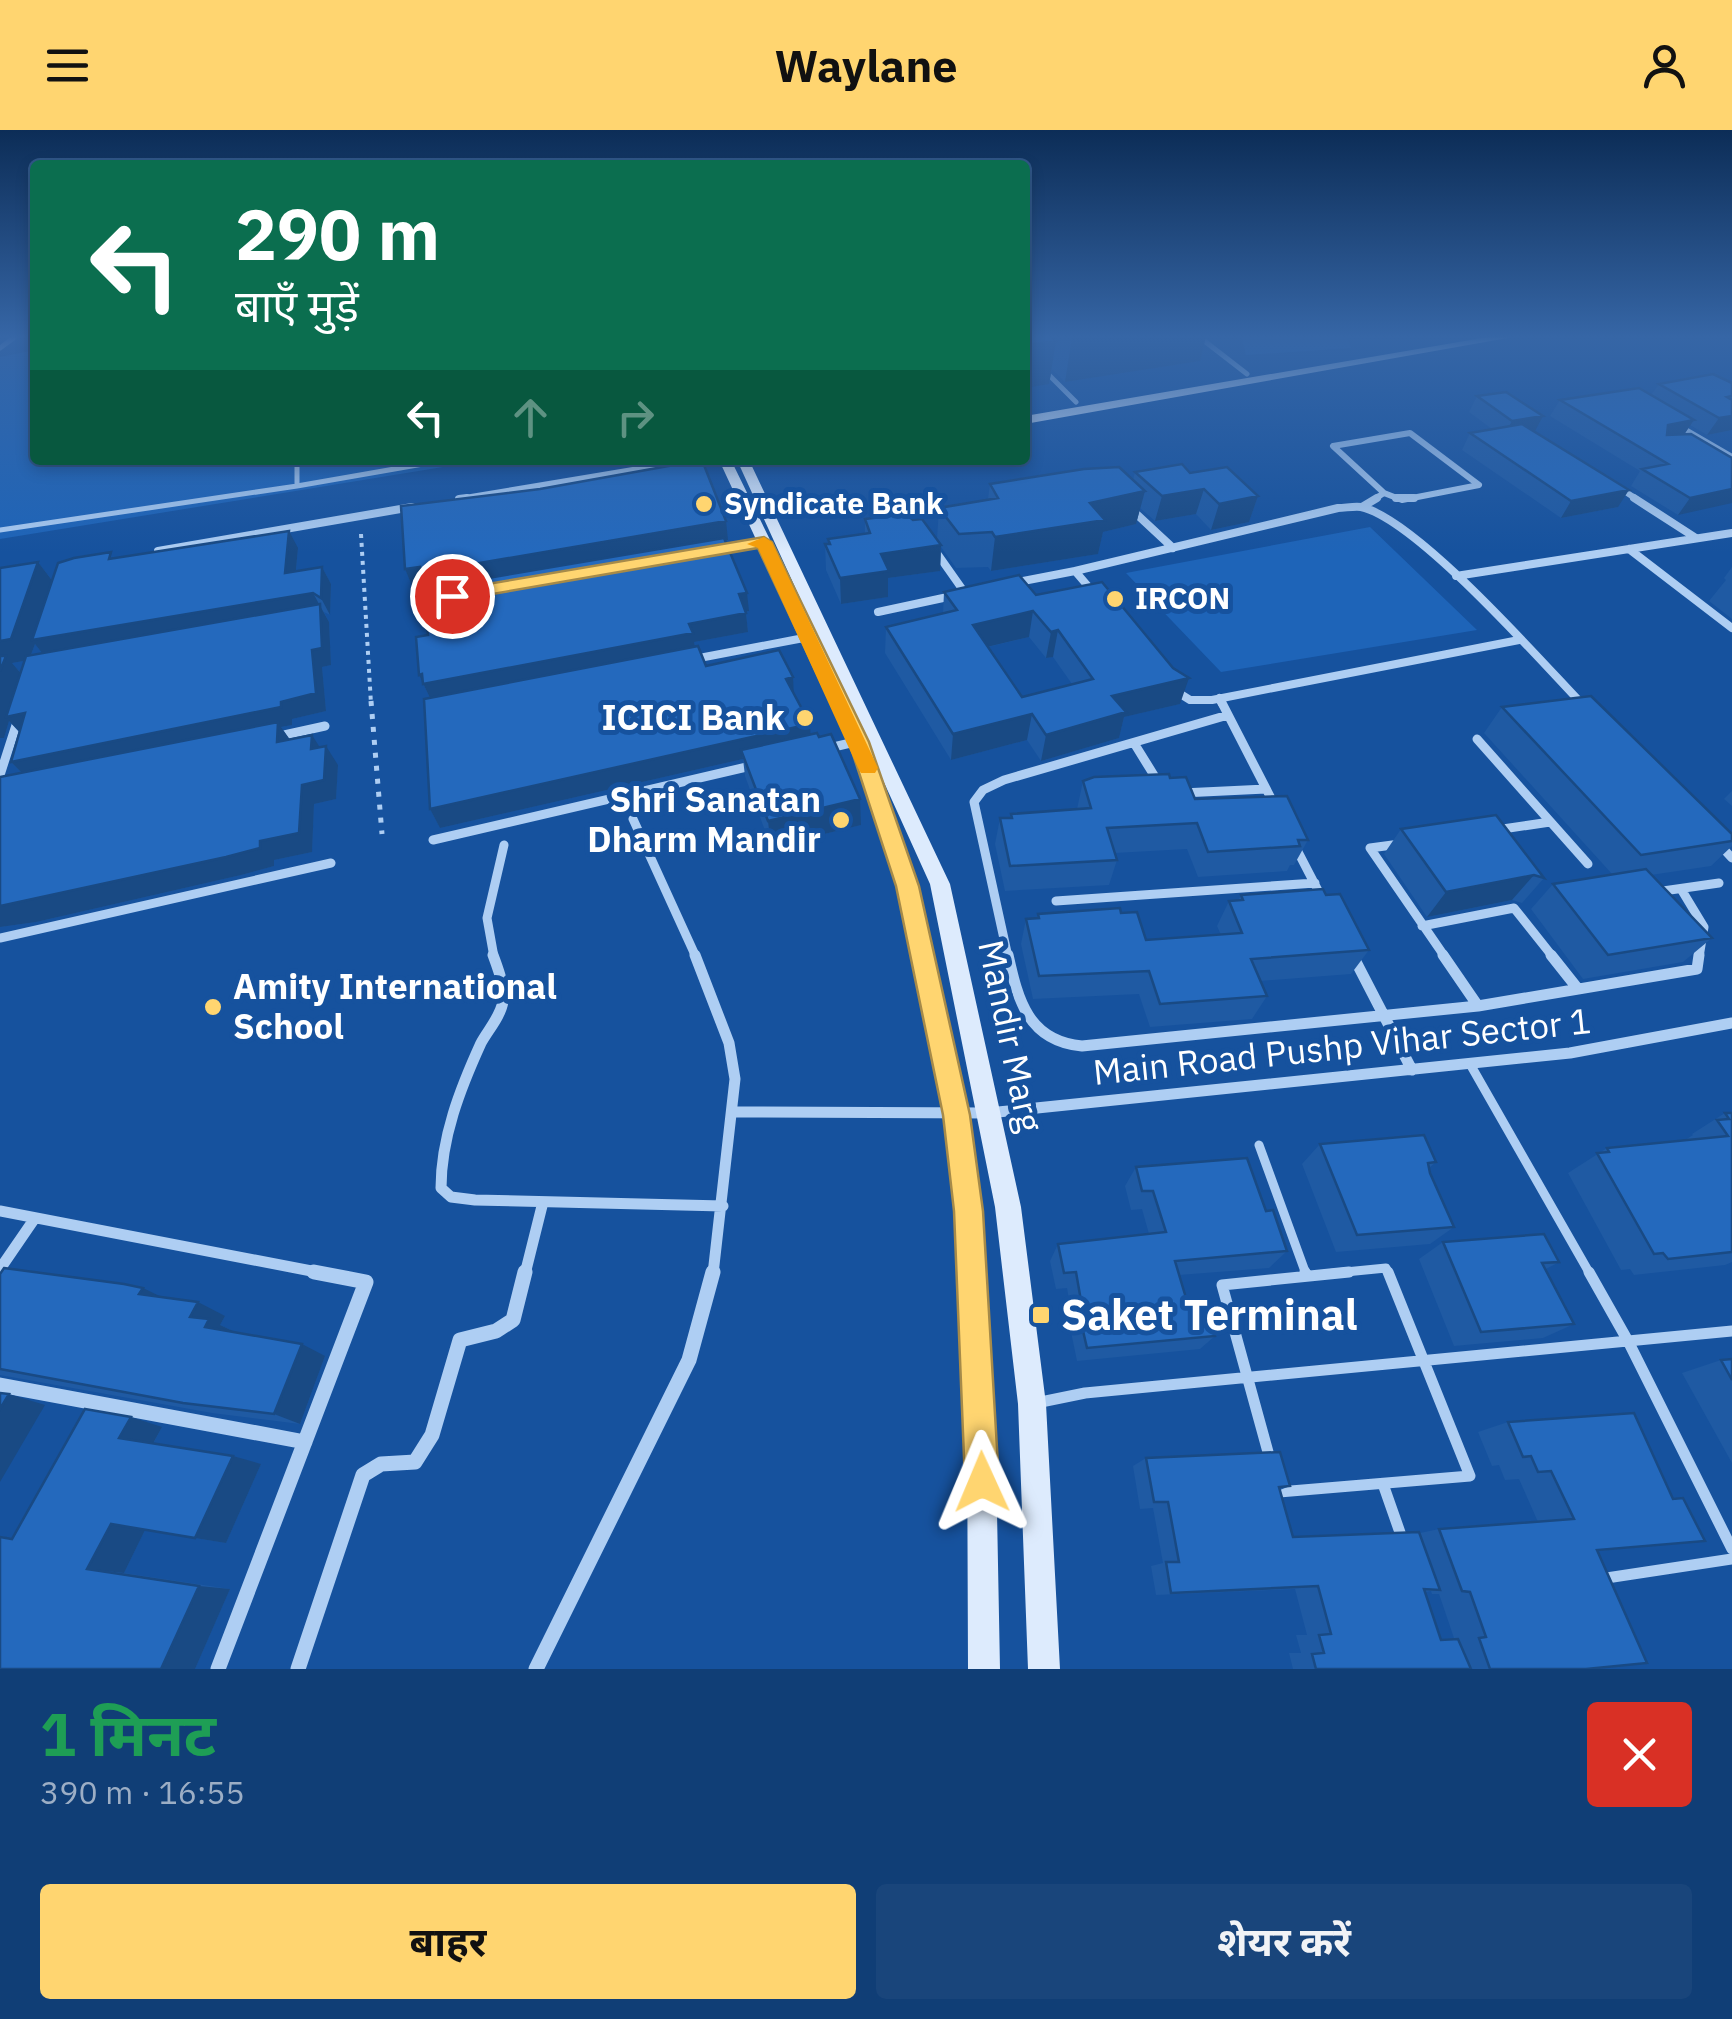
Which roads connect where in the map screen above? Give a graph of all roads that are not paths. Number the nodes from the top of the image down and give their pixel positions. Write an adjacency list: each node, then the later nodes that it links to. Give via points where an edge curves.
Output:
1 (1073, 408): 3 (main road)
2 (1664, 418): 4 (street)
3 (1030, 419)
4 (1702, 440): 5 (street); 6 (street)
5 (1688, 442)
6 (1732, 457)
7 (297, 465): 13 (lane)
8 (417, 465): 13 (lane)
9 (663, 465): 15 (street)
10 (727, 465): 23 (main road, Mandir Marg)
11 (745, 465): 81 (main road, Mandir Marg, via 940,884)
12 (1608, 481): 22 (street)
13 (297, 486): 19 (lane)
14 (1384, 494): 14 (street, via 1402,500 1479,486 1410,433 1334,446); 18 (street)
15 (449, 501)
16 (1124, 502): 24 (street)
17 (430, 504): 27 (street)
18 (1362, 507): 24 (street); 29 (street, via 1383,516)
19 (0, 530)
20 (922, 533): 32 (street)
21 (1732, 533): 22 (street)
22 (1697, 538): 25 (street)
23 (764, 542): 26 (street); 36 (main road, Mandir Marg)
24 (1173, 548): 28 (street)
25 (1628, 549): 29 (street); 35 (street)
26 (710, 552)
27 (145, 554)
28 (1075, 571): 30 (street); 33 (street)
29 (1456, 576): 37 (street)
30 (1002, 586)
31 (984, 589): 32 (street)
32 (965, 593): 34 (street)
33 (1099, 600)
34 (878, 612)
35 (1732, 628)
36 (809, 637): 38 (street); 47 (main road, Mandir Marg)
37 (1519, 640): 40 (street); 43 (street)
38 (690, 660)
39 (1171, 689): 40 (street, via 1190,700)
40 (1219, 698): 42 (street)
41 (23, 703): 51 (street)
42 (1228, 715): 48 (street); 52 (street)
43 (1599, 722)
44 (325, 726): 45 (street)
45 (268, 738)
46 (1477, 739): 55 (street)
47 (859, 742): 49 (street); 82 (main road, Mandir Marg, via 908,886)
48 (1134, 743): 52 (street, via 1166,794); 76 (street, via 1004,780 974,802 1028,1022 1047,1038 1082,1046)
49 (811, 752)
50 (772, 761): 59 (street)
51 (0, 774)
52 (1266, 789): 54 (street)
53 (633, 819): 80 (street, via 730,1044)
54 (1282, 820)
55 (1550, 822): 57 (street); 64 (street)
56 (1706, 831): 62 (street)
57 (1478, 832)
58 (1290, 836): 65 (street)
59 (433, 840)
60 (1406, 843): 71 (street, via 1370,848)
61 (504, 845): 84 (street, via 487,924 503,1006 456,1108 439,1172 450,1196)
62 (1732, 858)
63 (332, 863): 72 (street)
64 (1588, 864)
65 (1314, 883): 69 (street); 70 (street)
66 (1719, 883): 67 (street)
67 (1681, 889): 68 (street); 74 (street, via 1704,927 1697,969)
68 (1645, 894)
69 (1056, 901)
70 (1332, 917)
71 (1422, 926): 74 (street, via 1514,908); 75 (street)
72 (0, 938)
73 (1350, 950): 76 (street)
74 (1578, 989): 75 (street)
75 (1478, 1006): 76 (street)
76 (1386, 1018): 79 (street)
77 (1732, 1023): 78 (street, Main Road Pushp Vihar Sector 1, via 1570,1054)
78 (1470, 1064): 79 (street, Main Road Pushp Vihar Sector 1); 91 (lane)
79 (1412, 1070): 81 (street, Main Road Pushp Vihar Sector 1)
80 (734, 1112): 82 (street, Main Road Pushp Vihar Sector 1); 85 (street)
81 (988, 1113): 82 (street, Main Road Pushp Vihar Sector 1); 95 (main road, Mandir Marg, via 1008,1207)
82 (957, 1115): 105 (main road, Mandir Marg, via 981,1407)
83 (1259, 1145): 89 (lane)
84 (543, 1202): 85 (street); 103 (street, via 513,1320 460,1340 427,1450 415,1462 385,1461 363,1474)
85 (723, 1206): 104 (street, via 710,1294 689,1360)
86 (0, 1212): 87 (street)
87 (35, 1218): 88 (street); 96 (street, via 366,1282)
88 (0, 1269)
89 (1307, 1276): 92 (lane, via 1386,1268); 93 (lane, via 1222,1285)
90 (1732, 1332): 91 (lane)
91 (1628, 1342): 92 (lane); 98 (lane)
92 (1425, 1361): 93 (lane); 97 (lane, via 1470,1476)
93 (1248, 1377): 95 (lane); 97 (lane, via 1279,1492)
94 (0, 1385): 96 (street)
95 (1032, 1404): 106 (main road, Mandir Marg)
96 (305, 1442): 102 (street)
97 (1382, 1484): 99 (lane)
98 (1732, 1550)
99 (1409, 1558)
100 (1732, 1559): 101 (lane, via 1600,1579)
101 (1606, 1597)
102 (218, 1669)
103 (298, 1669)
104 (536, 1669)
105 (984, 1669)
106 (1044, 1669)

